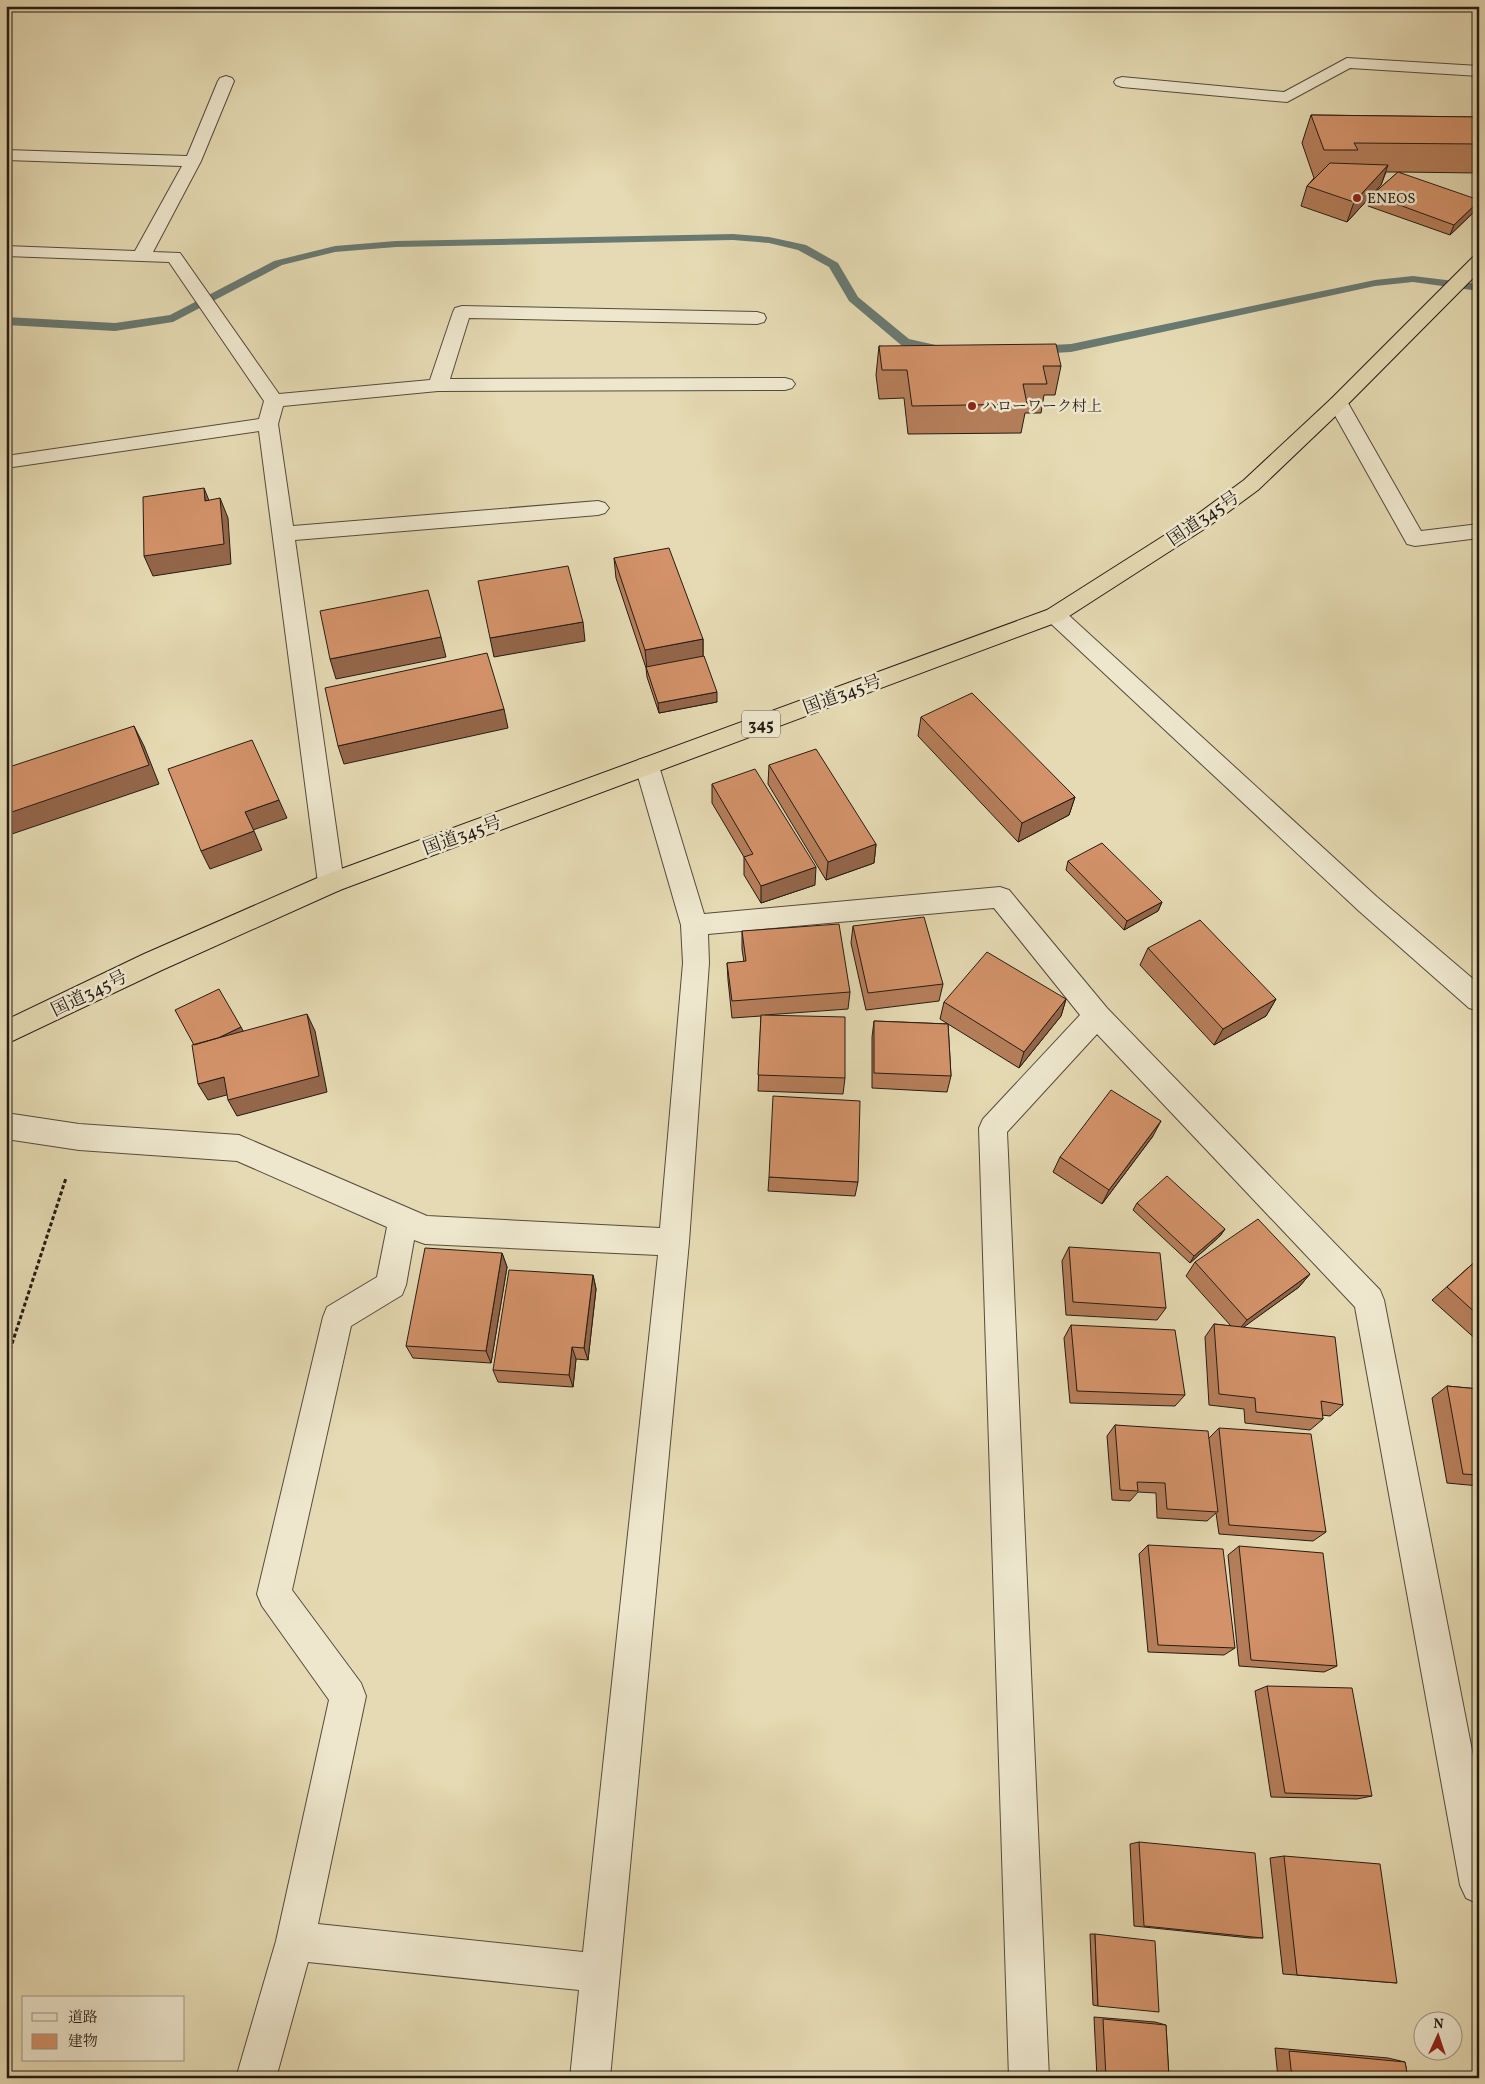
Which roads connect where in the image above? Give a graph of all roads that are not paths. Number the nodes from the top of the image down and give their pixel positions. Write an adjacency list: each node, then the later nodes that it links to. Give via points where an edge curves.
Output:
1 (1479, 71): 3 (street, via 1347,64 1287,97)
2 (226, 81): 5 (street)
3 (1122, 82)
4 (6, 155): 5 (street)
5 (193, 161): 7 (street)
6 (6, 251): 7 (street)
7 (141, 257): 12 (street, via 174,257)
8 (1473, 266): 13 (highway, 国道345号 / 345)
9 (757, 318): 11 (street, via 462,312)
10 (785, 384): 11 (street)
11 (438, 385): 12 (street)
12 (274, 401): 14 (street)
13 (1338, 403): 17 (street, via 1415,539); 19 (highway, 国道345号 / 345, via 1251,485)
14 (268, 424): 15 (street); 18 (street)
15 (6, 462)
16 (598, 508): 18 (street)
17 (1479, 531)
18 (284, 534): 21 (street)
19 (1055, 615): 20 (highway, 国道345号 / 345); 23 (street, via 1360,897)
20 (647, 766): 21 (highway, 国道345号 / 345); 22 (street)
21 (331, 883): 25 (highway, 国道345号 / 345, via 153,962)
22 (694, 926): 24 (street, via 1000,897); 28 (street, via 696,963)
23 (1479, 1000)
24 (1097, 1016): 29 (street, via 1369,1300); 34 (street, via 992,1128)
25 (6, 1033)
26 (6, 1126): 27 (street, via 79,1137 239,1148)
27 (403, 1221): 28 (street, via 426,1230); 30 (street, via 390,1285 338,1317 274,1594 348,1696)
28 (674, 1242): 31 (street)
29 (1479, 1886)
30 (295, 1941): 31 (street); 32 (street)
31 (600, 1973): 33 (street)
32 (256, 2078)
33 (590, 2078)
34 (1029, 2078)

